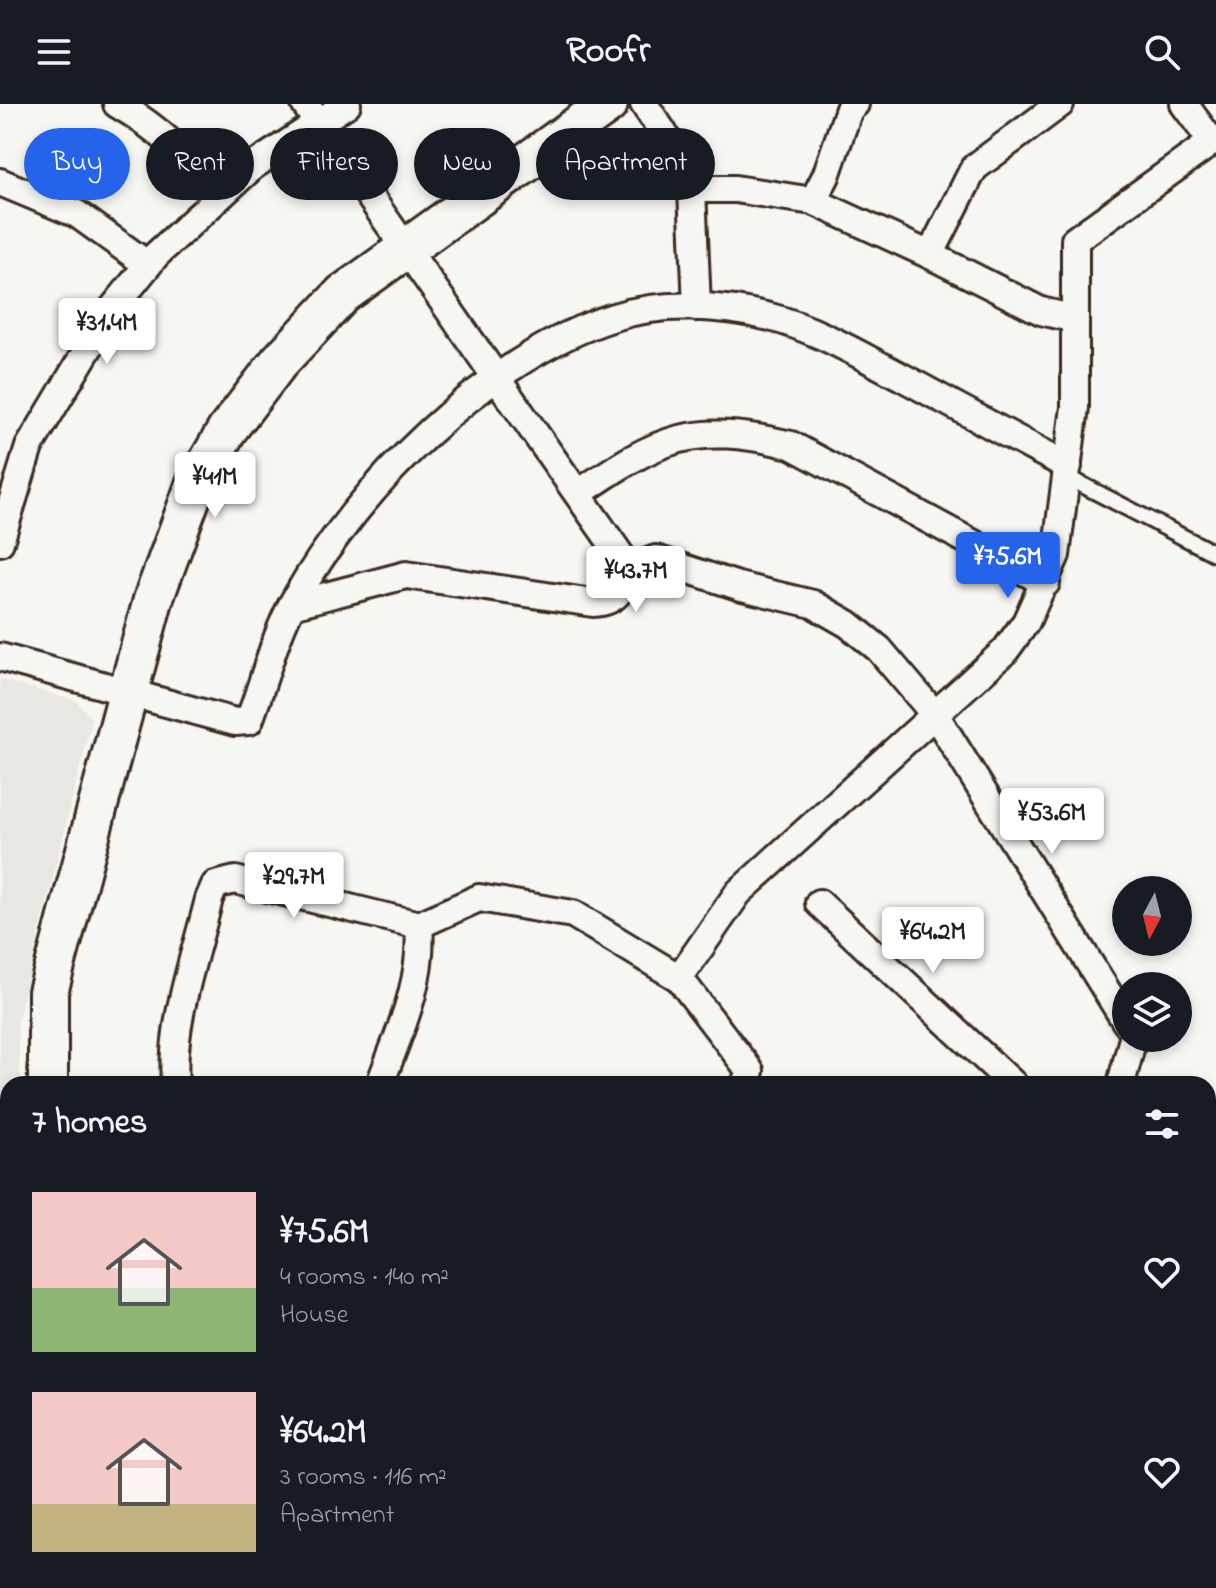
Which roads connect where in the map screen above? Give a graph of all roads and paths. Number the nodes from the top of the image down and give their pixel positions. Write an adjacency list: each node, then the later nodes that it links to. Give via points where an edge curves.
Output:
1 (117, 104): 9 (street)
2 (347, 104): 8 (street)
3 (608, 104): 18 (street)
4 (644, 104): 10 (street)
5 (855, 104): 17 (street)
6 (1060, 104): 19 (street, via 974,168)
7 (1184, 104): 11 (street)
8 (312, 114): 12 (street); 18 (street)
9 (153, 128)
10 (660, 128)
11 (1214, 140): 22 (street, via 1075,240)
12 (254, 165)
13 (0, 182): 20 (street, via 77,214)
14 (715, 189): 17 (street)
15 (216, 200): 20 (street)
16 (692, 200): 21 (street)
17 (813, 201): 19 (street)
18 (406, 249): 23 (street); 32 (street, via 343,294 279,362 227,430 196,483)
19 (930, 255): 22 (street, via 1041,311)
20 (148, 265): 26 (street, via 110,312 29,447)
21 (697, 307): 23 (street, via 616,316 581,329); 24 (street, via 806,327)
22 (1075, 319): 24 (street, via 1075,407)
23 (496, 381): 25 (street); 30 (street, via 438,424 372,488)
24 (1068, 471): 27 (lane); 29 (street, via 1056,555)
25 (579, 493): 28 (street); 29 (street, via 629,459 676,438 755,436 791,445)
26 (0, 542)
27 (1216, 554)
28 (630, 569): 30 (street, via 609,602 406,575); 33 (street, via 656,559 813,604 879,649)
29 (1046, 583): 33 (street, via 1005,651)
30 (292, 605): 32 (street, via 249,721 235,722)
31 (0, 657): 32 (street)
32 (127, 691): 39 (street, via 48,992)
33 (936, 716): 36 (street, via 738,893); 37 (street)
34 (819, 903): 43 (street)
35 (419, 925): 36 (street, via 479,898 573,914); 40 (street, via 235,880 215,885 183,1009); 41 (street, via 421,951 410,1002)
36 (679, 978): 42 (street, via 750,1071)
37 (1112, 999)
38 (1129, 1052): 44 (street)
39 (48, 1076)
40 (175, 1076)
41 (383, 1076)
42 (748, 1076)
43 (1004, 1076)
44 (1123, 1076)

